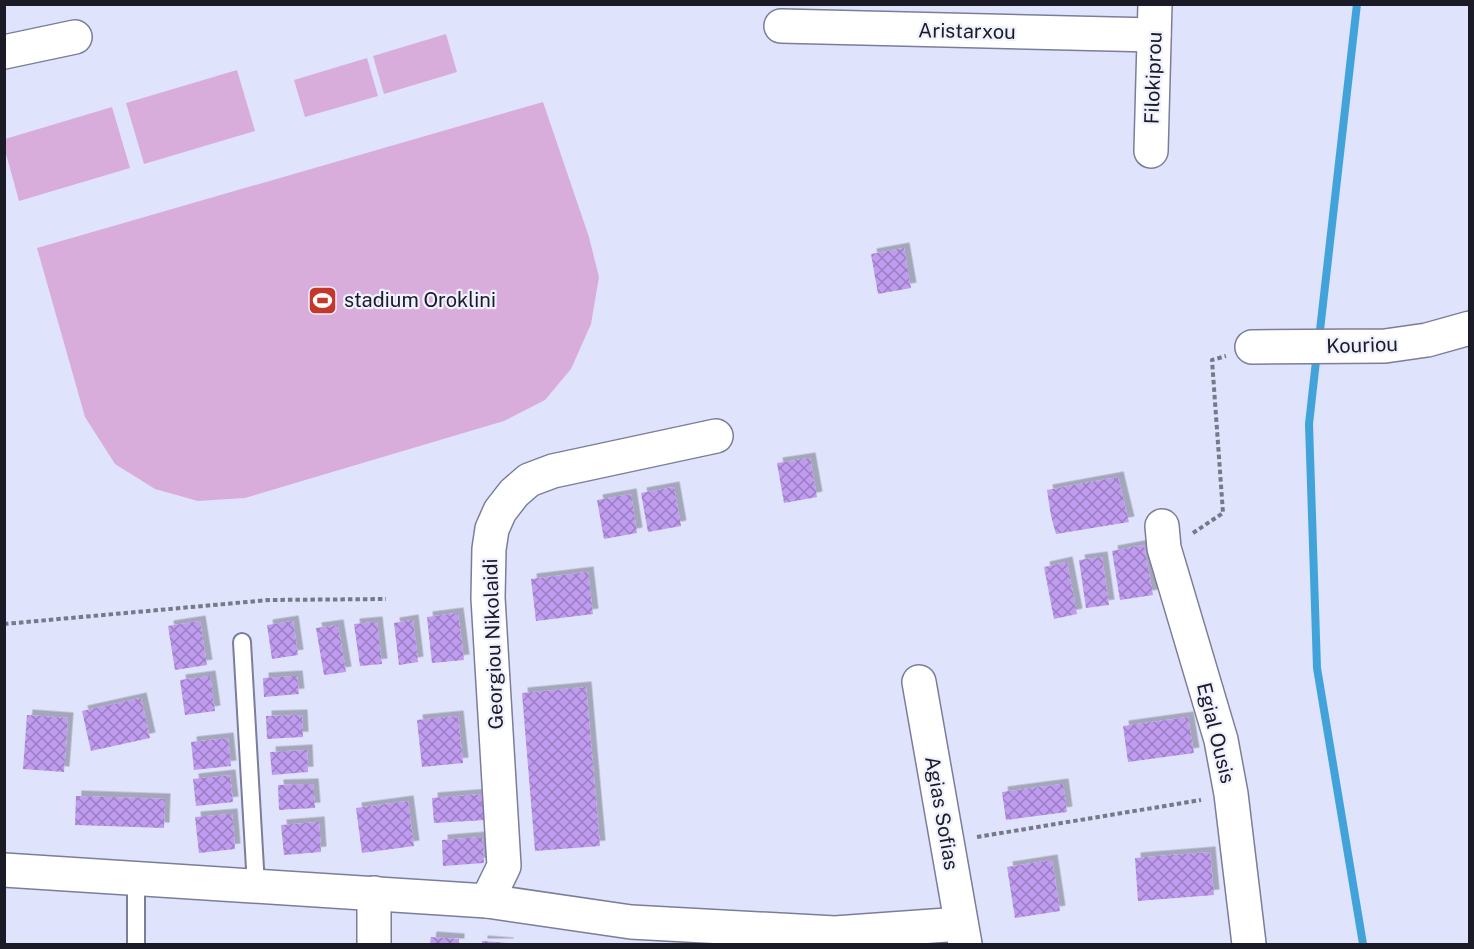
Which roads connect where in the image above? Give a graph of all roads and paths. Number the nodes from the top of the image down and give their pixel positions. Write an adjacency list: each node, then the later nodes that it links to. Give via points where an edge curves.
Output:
1 (1154, 20): 2 (street, Aristarxou); 5 (street, Filokiprou)
2 (781, 26)
3 (75, 37): 4 (street)
4 (4, 52)
5 (1151, 151)
6 (1470, 328): 7 (street, Kouriou, via 1385,346)
7 (1252, 347): 9 (path, via 1212,360 1223,513)
8 (716, 435): 20 (street, Georgiou Nikolaidi, via 553,471 529,480 500,511 489,549 488,598 504,866)
9 (1164, 539): 14 (street, Egial Ousis, via 1221,740)
10 (386, 598): 11 (path, via 269,600)
11 (4, 624)
12 (242, 642): 18 (lane)
13 (919, 682): 15 (street, Agias Sofias)
14 (1231, 795): 15 (path); 25 (street, Egial Ousis)
15 (946, 843): 21 (street, Agias Sofias)
16 (4, 870): 17 (street)
17 (136, 878): 18 (street); 23 (lane)
18 (256, 886): 19 (street)
19 (374, 893): 20 (street); 24 (street)
20 (487, 901): 22 (street, via 631,922)
21 (963, 934): 22 (street)
22 (835, 939)
23 (136, 945)
24 (374, 945)
25 (1248, 945)

